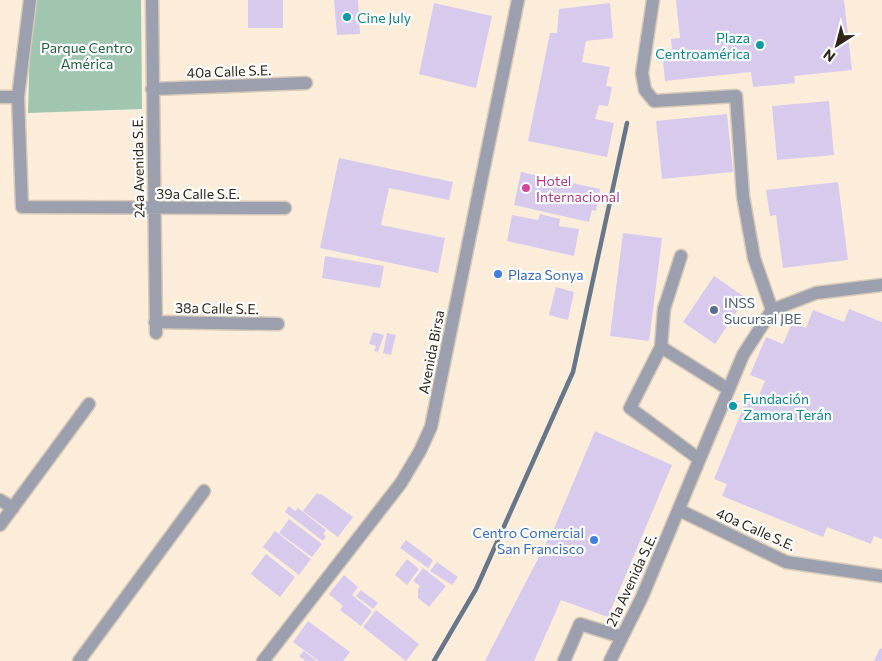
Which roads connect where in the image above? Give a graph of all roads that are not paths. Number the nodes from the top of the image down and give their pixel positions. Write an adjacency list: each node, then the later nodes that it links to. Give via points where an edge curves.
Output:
1 (30, 0): 8 (street)
2 (152, 0): 6 (street, 24a Avenida S.E.)
3 (518, 0): 28 (street, Avenida Birsa, via 431,428 401,483)
4 (653, 0): 13 (street, via 642,73 645,90 654,101 736,96 744,196 754,258)
5 (306, 83): 6 (street, 40a Calle S.E.)
6 (152, 89): 9 (street, 24a Avenida S.E.)
7 (0, 97): 8 (street)
8 (18, 97): 9 (street, 39a Calle S.E., via 22,207)
9 (153, 208): 10 (street, 39a Calle S.E.); 15 (street, 24a Avenida S.E.)
10 (285, 208)
11 (681, 256): 16 (street, via 664,309)
12 (882, 285): 13 (street, via 816,293)
13 (772, 310): 17 (street, 21a Avenida S.E., via 743,355)
14 (278, 324): 15 (street, 38a Calle S.E.)
15 (156, 328)
16 (661, 347): 17 (street); 19 (street, via 630,408)
17 (728, 389): 19 (street, 21a Avenida S.E.)
18 (89, 404): 22 (street)
19 (699, 459): 23 (street, 21a Avenida S.E.)
20 (204, 490): 27 (street)
21 (0, 500): 22 (street)
22 (12, 508): 24 (street)
23 (679, 510): 25 (street, 40a Calle S.E., via 786,562); 26 (street, 21a Avenida S.E.)
24 (0, 525)
25 (882, 576)
26 (622, 638): 29 (street, via 580,624); 30 (street, 21a Avenida S.E.)
27 (79, 661)
28 (263, 661)
29 (564, 661)
30 (610, 661)

